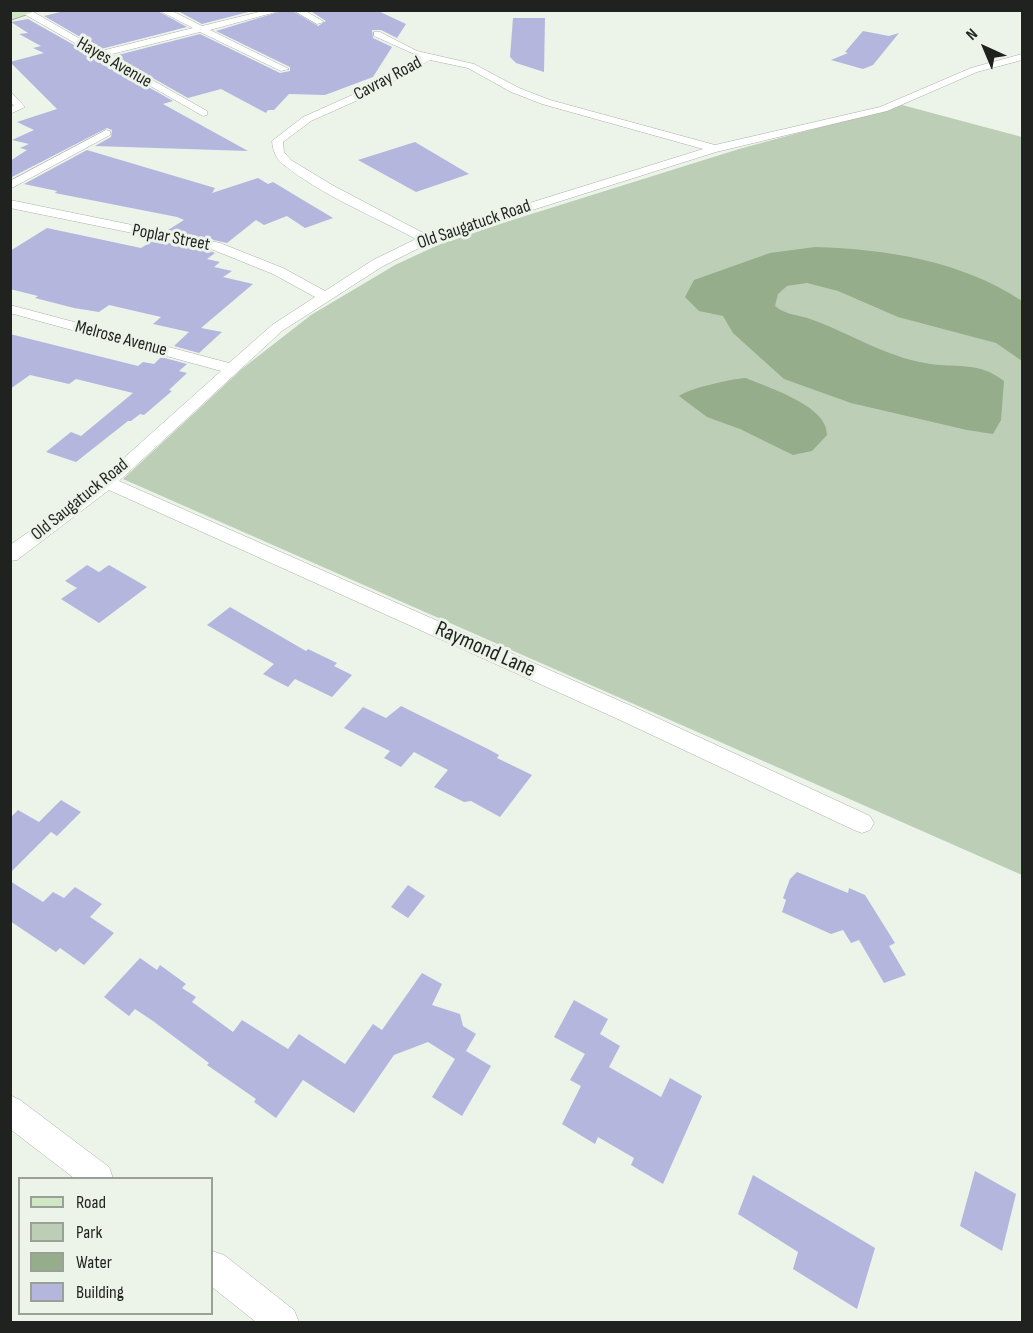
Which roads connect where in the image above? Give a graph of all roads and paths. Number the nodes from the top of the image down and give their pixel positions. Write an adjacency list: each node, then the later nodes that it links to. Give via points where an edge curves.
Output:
1 (162, 10): 7 (street)
2 (279, 10): 7 (street)
3 (297, 10): 6 (street)
4 (30, 11): 5 (main road); 9 (street, Hayes Avenue)
5 (10, 16)
6 (320, 22)
7 (202, 29): 9 (street); 12 (street)
8 (377, 34): 10 (street, via 396,46)
9 (99, 54): 15 (street, Hayes Avenue)
10 (428, 57): 17 (street, Cavray Road, via 471,66 546,102); 20 (street, Cavray Road, via 364,94 307,117 277,141 287,162 328,188)
11 (1023, 57): 17 (street, Old Saugatuck Road, via 974,70 883,109)
12 (284, 69)
13 (10, 94): 14 (street, via 20,107)
14 (10, 111)
15 (203, 113)
16 (106, 133): 18 (street)
17 (713, 149): 20 (street, Old Saugatuck Road)
18 (10, 186)
19 (10, 204): 21 (street, Poplar Street, via 215,246 278,271)
20 (426, 238): 21 (street, Old Saugatuck Road)
21 (323, 296): 23 (street, Old Saugatuck Road, via 277,328)
22 (10, 309): 23 (street, Melrose Avenue)
23 (232, 369): 24 (street, Old Saugatuck Road)
24 (107, 482): 25 (street, Old Saugatuck Road); 26 (street, Raymond Lane, via 628,714)
25 (10, 555)
26 (862, 823)
27 (10, 1110): 28 (street)
28 (95, 1177)
29 (213, 1268): 30 (street)
30 (282, 1323)

